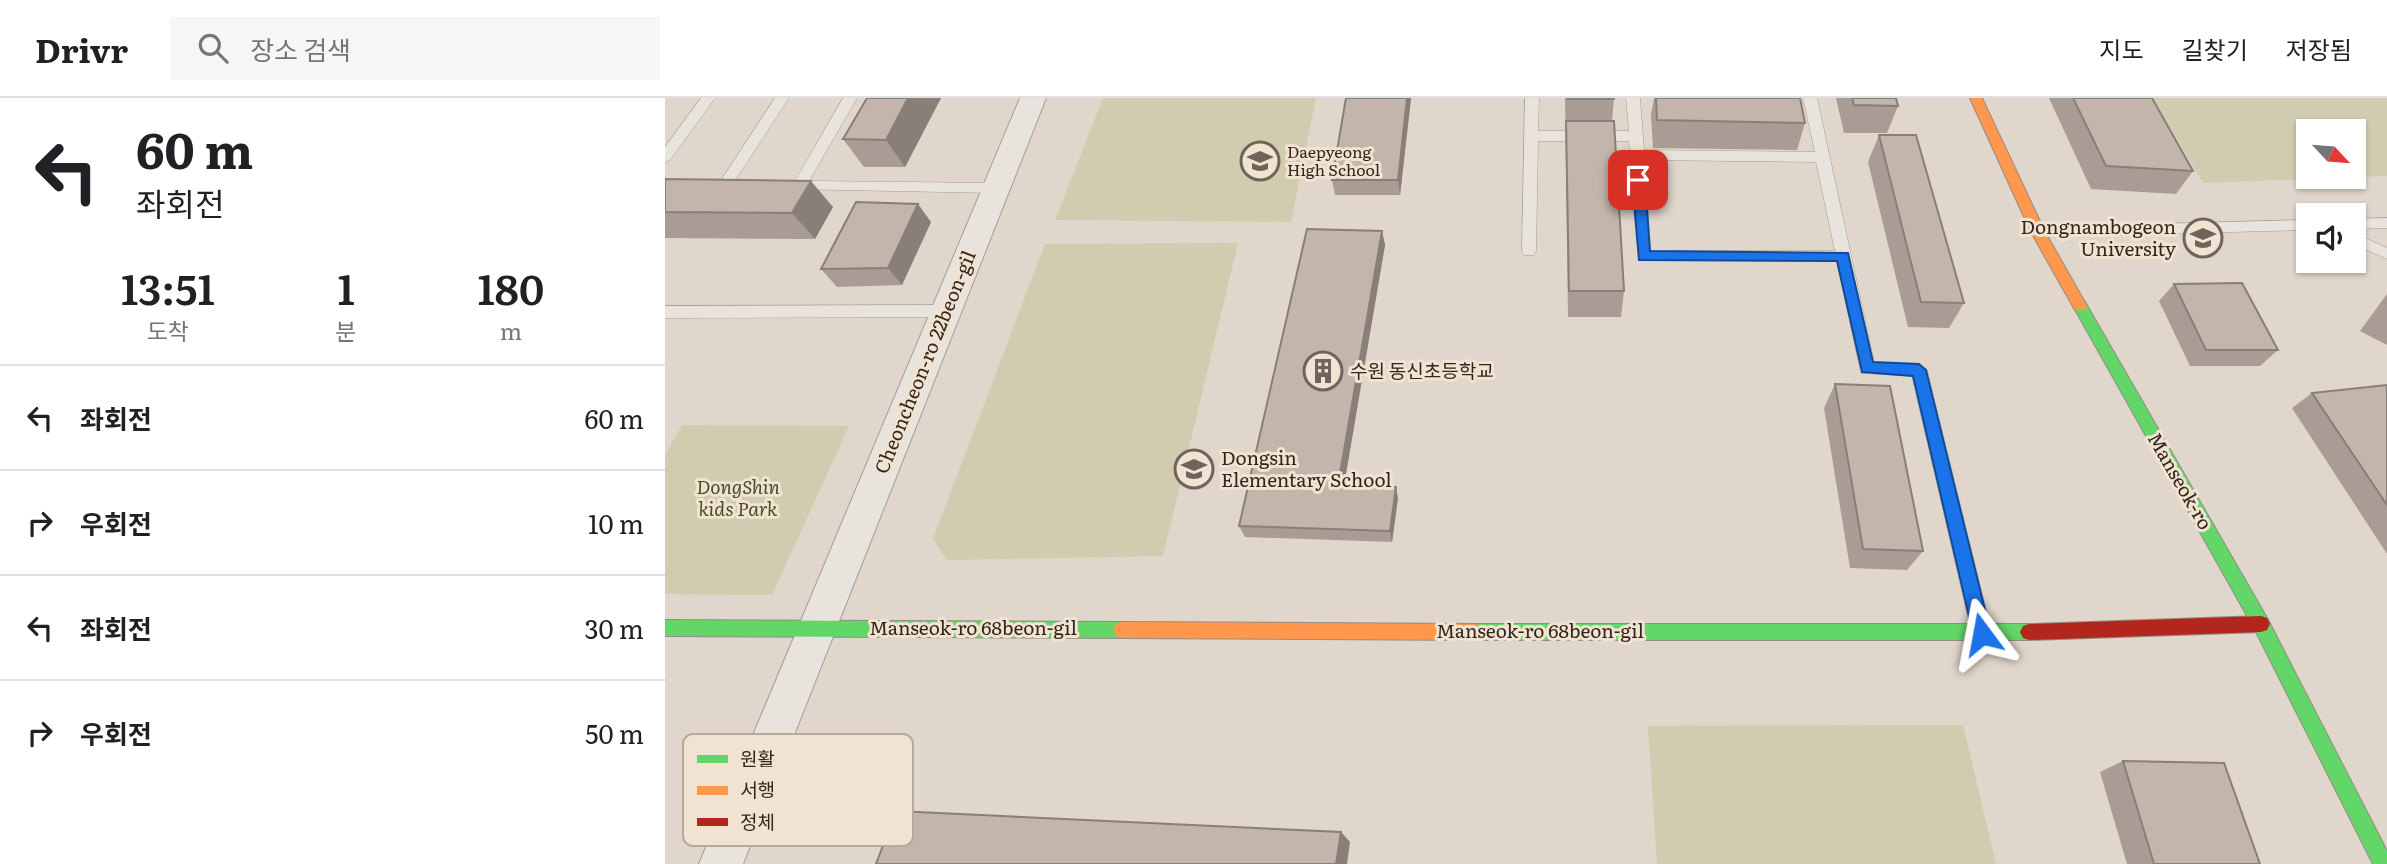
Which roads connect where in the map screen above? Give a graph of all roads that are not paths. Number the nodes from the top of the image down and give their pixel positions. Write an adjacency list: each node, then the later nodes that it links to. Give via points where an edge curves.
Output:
1 (708, 98): 12 (lane)
2 (782, 98): 14 (lane, via 719,184)
3 (851, 98): 16 (lane)
4 (1033, 98): 17 (street, Cheoncheon-ro 22beon-gil)
5 (1532, 98): 9 (lane)
6 (1976, 98): 21 (street, Manseok-ro)
7 (1638, 105): 10 (lane)
8 (1807, 107): 13 (lane)
9 (1531, 135): 10 (lane); 23 (lane)
10 (1635, 136): 11 (lane)
11 (1637, 155): 13 (lane); 25 (lane, via 1643,256)
12 (665, 157)
13 (1822, 157): 25 (lane)
14 (750, 185)
15 (774, 186): 16 (lane)
16 (799, 186): 17 (lane)
17 (996, 188): 26 (street, Cheoncheon-ro 22beon-gil)
18 (2387, 223): 19 (lane)
19 (2366, 224)
20 (2296, 225): 21 (lane)
21 (2038, 232): 28 (street, Manseok-ro)
22 (2366, 244): 24 (lane)
23 (1529, 251)
24 (2387, 254)
25 (1843, 256): 31 (lane, via 1867,368 1919,370)
26 (944, 311): 27 (lane); 29 (street, Cheoncheon-ro 22beon-gil)
27 (665, 312)
28 (2261, 624): 31 (street, Manseok-ro 68beon-gil); 35 (street, Manseok-ro)
29 (819, 627): 30 (street, Manseok-ro 68beon-gil); 31 (street, Manseok-ro 68beon-gil); 32 (street, Cheoncheon-ro 22beon-gil)
30 (665, 628)
31 (1982, 634)
32 (775, 734)
33 (728, 846): 34 (street, Cheoncheon-ro 22beon-gil)
34 (721, 864)
35 (2383, 864)

